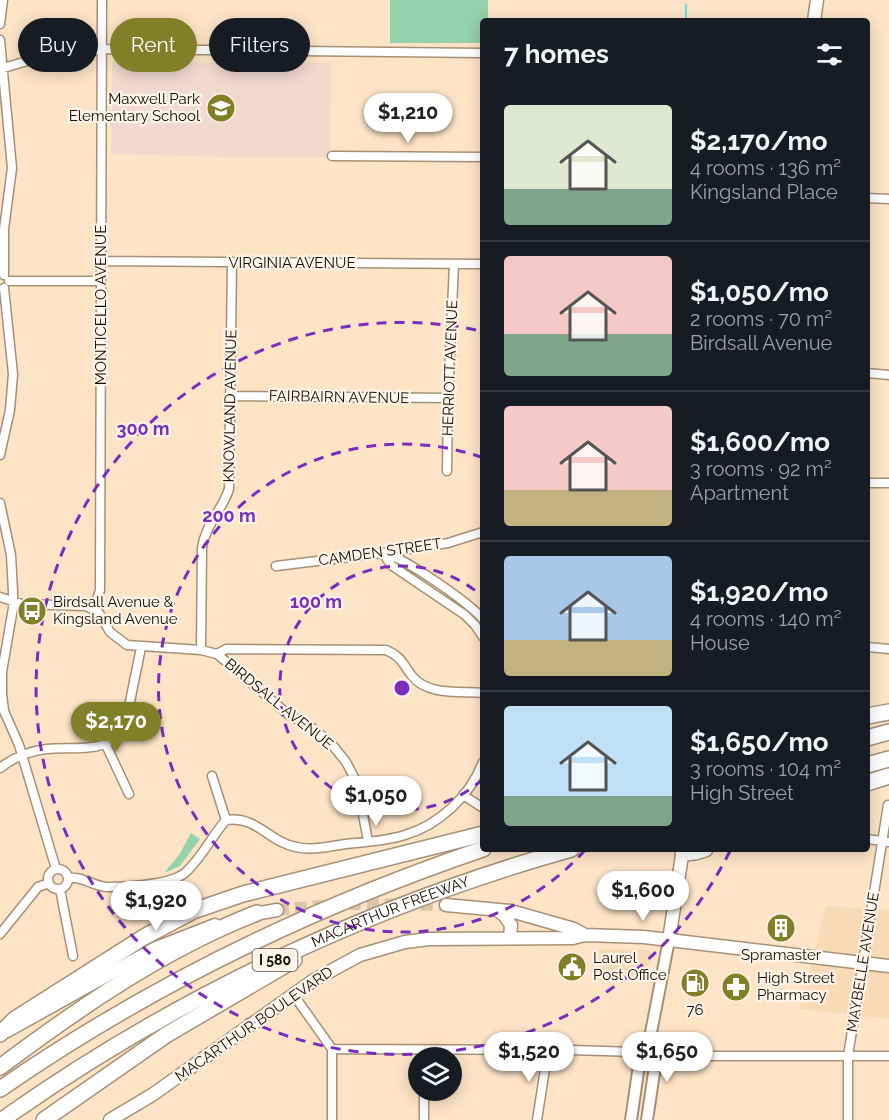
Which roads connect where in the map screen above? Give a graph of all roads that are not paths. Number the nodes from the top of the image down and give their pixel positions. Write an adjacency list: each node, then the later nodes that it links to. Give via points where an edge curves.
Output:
1 (3, 0): 5 (street)
2 (102, 0): 7 (street, MONTICELLO AVENUE)
3 (818, 0): 4 (main road)
4 (815, 18)
5 (0, 24)
6 (0, 40): 9 (street)
7 (102, 50): 8 (street); 9 (street, via 48,55); 14 (street, MONTICELLO AVENUE)
8 (480, 53)
9 (1, 68): 18 (street, via 12,168 3,229)
10 (332, 156): 11 (street)
11 (480, 157)
12 (870, 198): 13 (street)
13 (889, 199)
14 (102, 261): 15 (street, VIRGINIA AVENUE); 19 (street, MONTICELLO AVENUE)
15 (232, 262): 16 (street, VIRGINIA AVENUE); 24 (street, KNOWLAND AVENUE)
16 (454, 264): 17 (street, VIRGINIA AVENUE); 25 (street, HERRIOTT AVENUE)
17 (480, 264)
18 (3, 281): 19 (street); 21 (street)
19 (101, 281): 36 (street, MONTICELLO AVENUE, via 100,590)
20 (0, 303): 21 (street)
21 (6, 319): 26 (street, via 11,344 12,395)
22 (870, 374): 23 (street)
23 (889, 375)
24 (230, 396): 25 (street, FAIRBAIRN AVENUE); 42 (street, KNOWLAND AVENUE, via 229,489 203,536 201,548)
25 (448, 399): 27 (street, HERRIOTT AVENUE)
26 (0, 455)
27 (447, 471)
28 (870, 483): 29 (street)
29 (889, 483)
30 (0, 503): 35 (street, via 10,555)
31 (480, 533): 32 (street, CAMDEN STREET, via 448,543)
32 (383, 553): 33 (street, CAMDEN STREET); 37 (street, via 398,558); 38 (street, via 391,565 465,615)
33 (276, 566)
34 (0, 597): 35 (street)
35 (13, 600): 36 (street); 44 (street)
36 (94, 609): 39 (street, BIRDSALL AVENUE, via 118,639)
37 (480, 616)
38 (480, 632)
39 (141, 647): 42 (street, BIRDSALL AVENUE); 50 (street, via 124,725)
40 (870, 647): 41 (street)
41 (889, 649)
42 (201, 650): 43 (street, BIRDSALL AVENUE)
43 (217, 654): 45 (street, via 226,650 386,650 399,657 413,678 432,689); 66 (street, BIRDSALL AVENUE, via 289,715 330,742 357,783)
44 (1, 672): 51 (street, via 4,711)
45 (480, 693)
46 (889, 712): 47 (highway)
47 (870, 715)
48 (889, 732): 49 (highway)
49 (870, 737)
50 (106, 745): 51 (street); 59 (street)
51 (22, 754): 54 (street); 71 (street)
52 (889, 759): 53 (highway)
53 (870, 764)
54 (0, 768)
55 (480, 770): 60 (street)
56 (889, 776): 58 (highway)
57 (212, 777): 63 (street)
58 (870, 782)
59 (129, 794)
60 (463, 795): 62 (street); 66 (street, via 438,819 420,829)
61 (888, 805): 67 (street, MAYBELLE AVENUE)
62 (480, 806)
63 (226, 820): 66 (street, via 243,819 298,848); 72 (street, via 189,870 177,879 109,887 77,876)
64 (480, 835): 88 (highway, via 243,894 193,911 15,1018)
65 (870, 839): 67 (street)
66 (369, 841)
67 (885, 841): 85 (street, MAYBELLE AVENUE)
68 (480, 850): 97 (highway, MACARTHUR FREEWAY / I 580, via 365,892 235,951 112,1018)
69 (562, 852): 79 (highway, MACARTHUR FREEWAY / I 580, via 445,889)
70 (683, 852): 83 (main road)
71 (56, 869): 72 (street, via 63,870); 73 (street, via 50,874)
72 (68, 878): 74 (street)
73 (49, 883): 74 (street); 80 (street, via 38,887)
74 (60, 889): 84 (street)
75 (446, 905): 76 (main road, MACARTHUR BOULEVARD)
76 (495, 909): 81 (main road, MACARTHUR BOULEVARD); 82 (main road, via 509,920)
77 (277, 910): 78 (main road)
78 (257, 914): 88 (main road, via 206,928 156,948); 96 (highway, via 163,959 88,1005)
79 (359, 923): 99 (highway, MACARTHUR FREEWAY / I 580, via 271,962 162,1019); 100 (highway, via 166,1035)
80 (0, 934)
81 (585, 935): 82 (main road, MACARTHUR BOULEVARD); 83 (main road, MACARTHUR BOULEVARD)
82 (510, 938): 87 (main road, MACARTHUR BOULEVARD, via 437,938 387,946 336,966)
83 (669, 940): 85 (main road, MACARTHUR BOULEVARD); 93 (street)
84 (73, 956)
85 (863, 963): 86 (main road, MACARTHUR BOULEVARD); 94 (street, MAYBELLE AVENUE)
86 (889, 966)
87 (293, 994): 89 (street); 101 (main road, MACARTHUR BOULEVARD, via 152,1095)
88 (0, 1034)
89 (332, 1048): 91 (street); 102 (street)
90 (548, 1050): 92 (street); 93 (street); 104 (street)
91 (408, 1053)
92 (462, 1053)
93 (647, 1053): 94 (street); 105 (street, via 639,1065); 106 (street, via 655,1066)
94 (848, 1056): 95 (street); 107 (street, MAYBELLE AVENUE)
95 (889, 1056)
96 (0, 1067)
97 (0, 1089)
98 (424, 1101): 103 (street)
99 (2, 1120)
100 (44, 1120)
101 (110, 1120)
102 (332, 1120)
103 (424, 1120)
104 (537, 1120)
105 (631, 1120)
106 (647, 1120)
107 (848, 1120)

